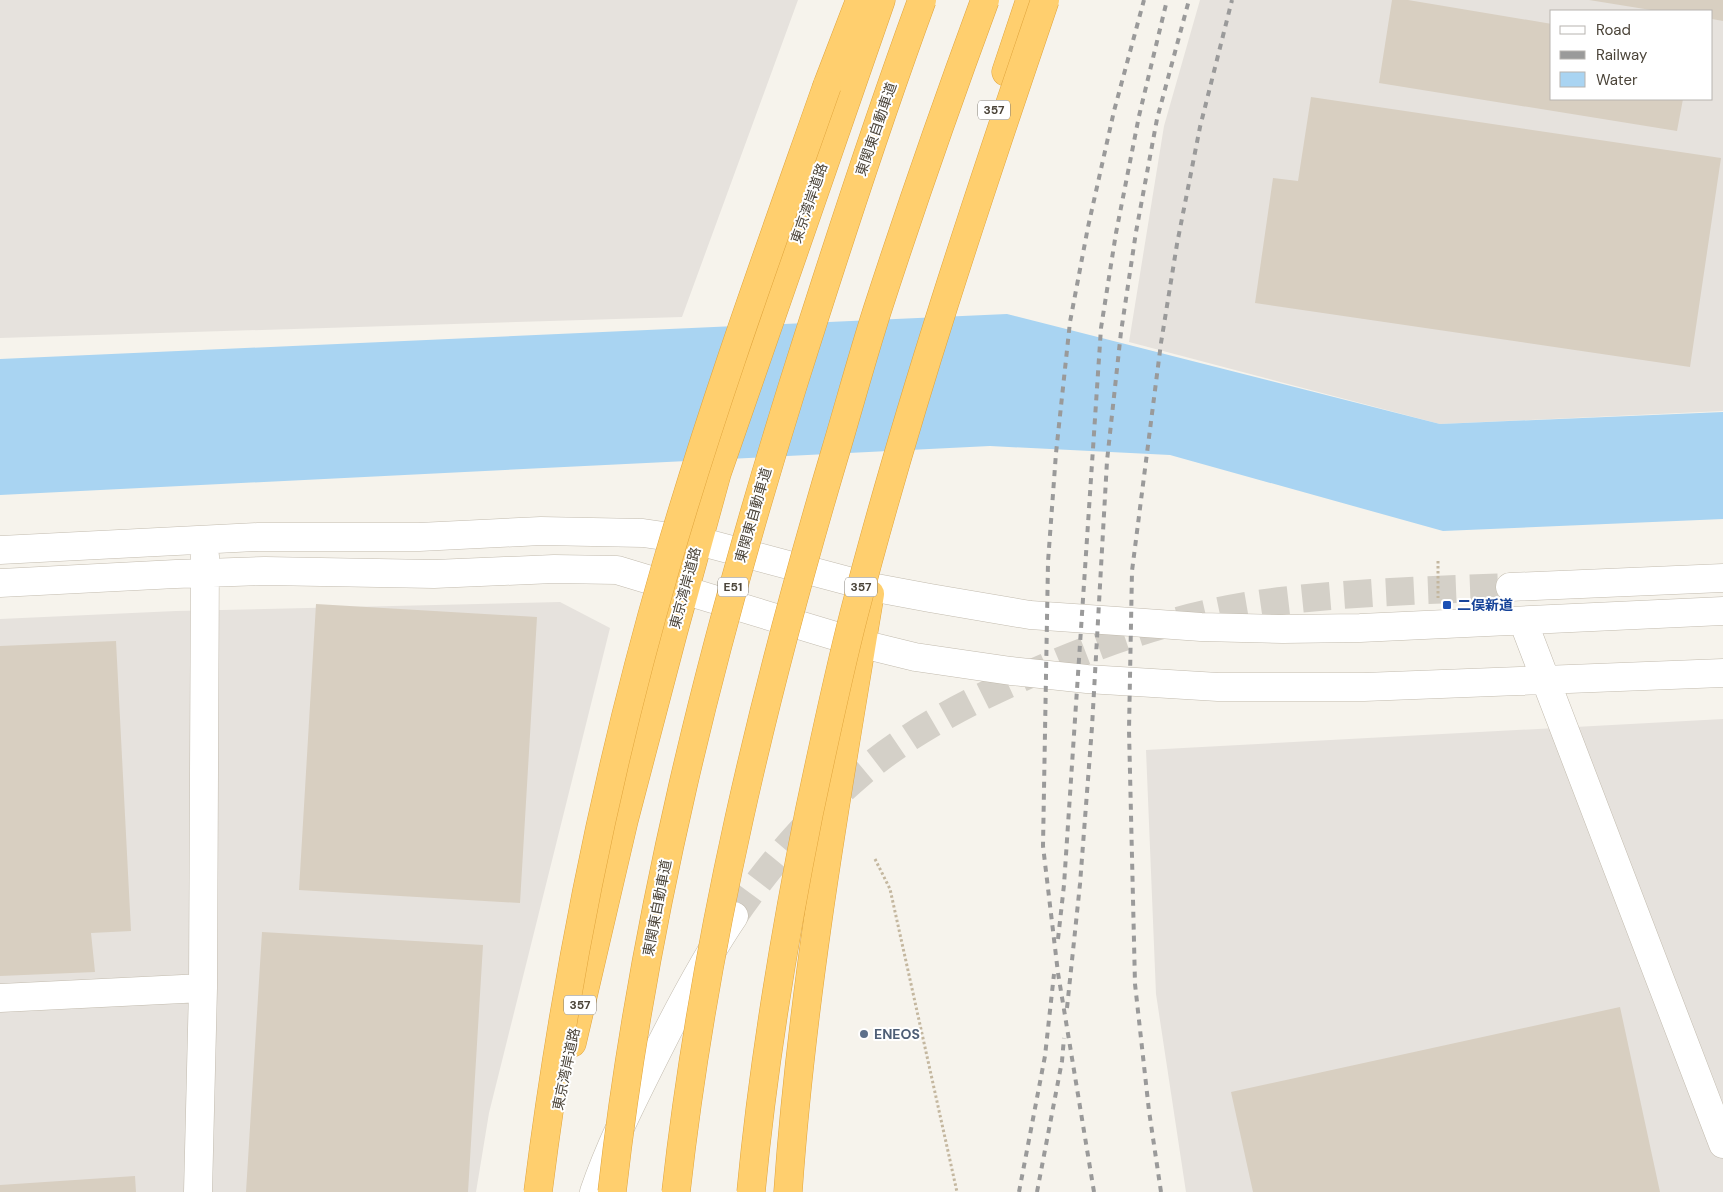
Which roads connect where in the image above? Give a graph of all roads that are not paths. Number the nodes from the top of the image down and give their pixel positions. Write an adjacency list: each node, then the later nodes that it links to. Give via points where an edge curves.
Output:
1 (860, 0): 26 (highway, 東京湾岸道路 / 357, bridge, via 723,387 642,653 585,894 556,1059)
2 (880, 0): 8 (highway, 東京湾岸道路 / 357, via 717,474)
3 (922, 0): 29 (highway, 東関東自動車道 / E51, bridge, via 821,296 755,506 712,667 649,947)
4 (985, 0): 30 (highway, bridge, via 877,312 794,594 751,764 720,909 692,1071)
5 (1030, 0): 13 (highway, 357, bridge, via 941,280 904,420)
6 (1045, 0): 31 (highway, 357, bridge, via 934,334 854,616 816,780 788,923)
7 (205, 540): 8 (street, via 605,531 643,532); 9 (street); 10 (street)
8 (698, 541): 13 (street); 15 (highway, 東京湾岸道路 / 357)
9 (0, 550)
10 (205, 573): 12 (street); 15 (street, via 434,574 617,570); 22 (street)
11 (1723, 578): 14 (street)
12 (0, 583)
13 (871, 587): 17 (street, via 1030,615 1201,627 1360,628); 18 (highway, 357)
14 (1510, 587)
15 (684, 590): 18 (street); 27 (highway, 東京湾岸道路 / 357, via 578,1012)
16 (1723, 611): 17 (street)
17 (1523, 620): 20 (street)
18 (862, 644): 20 (street, via 949,663 1087,678 1218,687 1354,687); 32 (highway, 357, via 815,938 796,1089)
19 (1723, 672): 20 (street)
20 (1545, 680): 24 (street)
21 (734, 916): 28 (street, via 684,1000 637,1093)
22 (203, 988): 23 (street); 25 (street)
23 (0, 998)
24 (1723, 1144)
25 (198, 1192)
26 (538, 1192)
27 (543, 1192)
28 (594, 1192)
29 (612, 1192)
30 (676, 1192)
31 (751, 1192)
32 (788, 1192)

